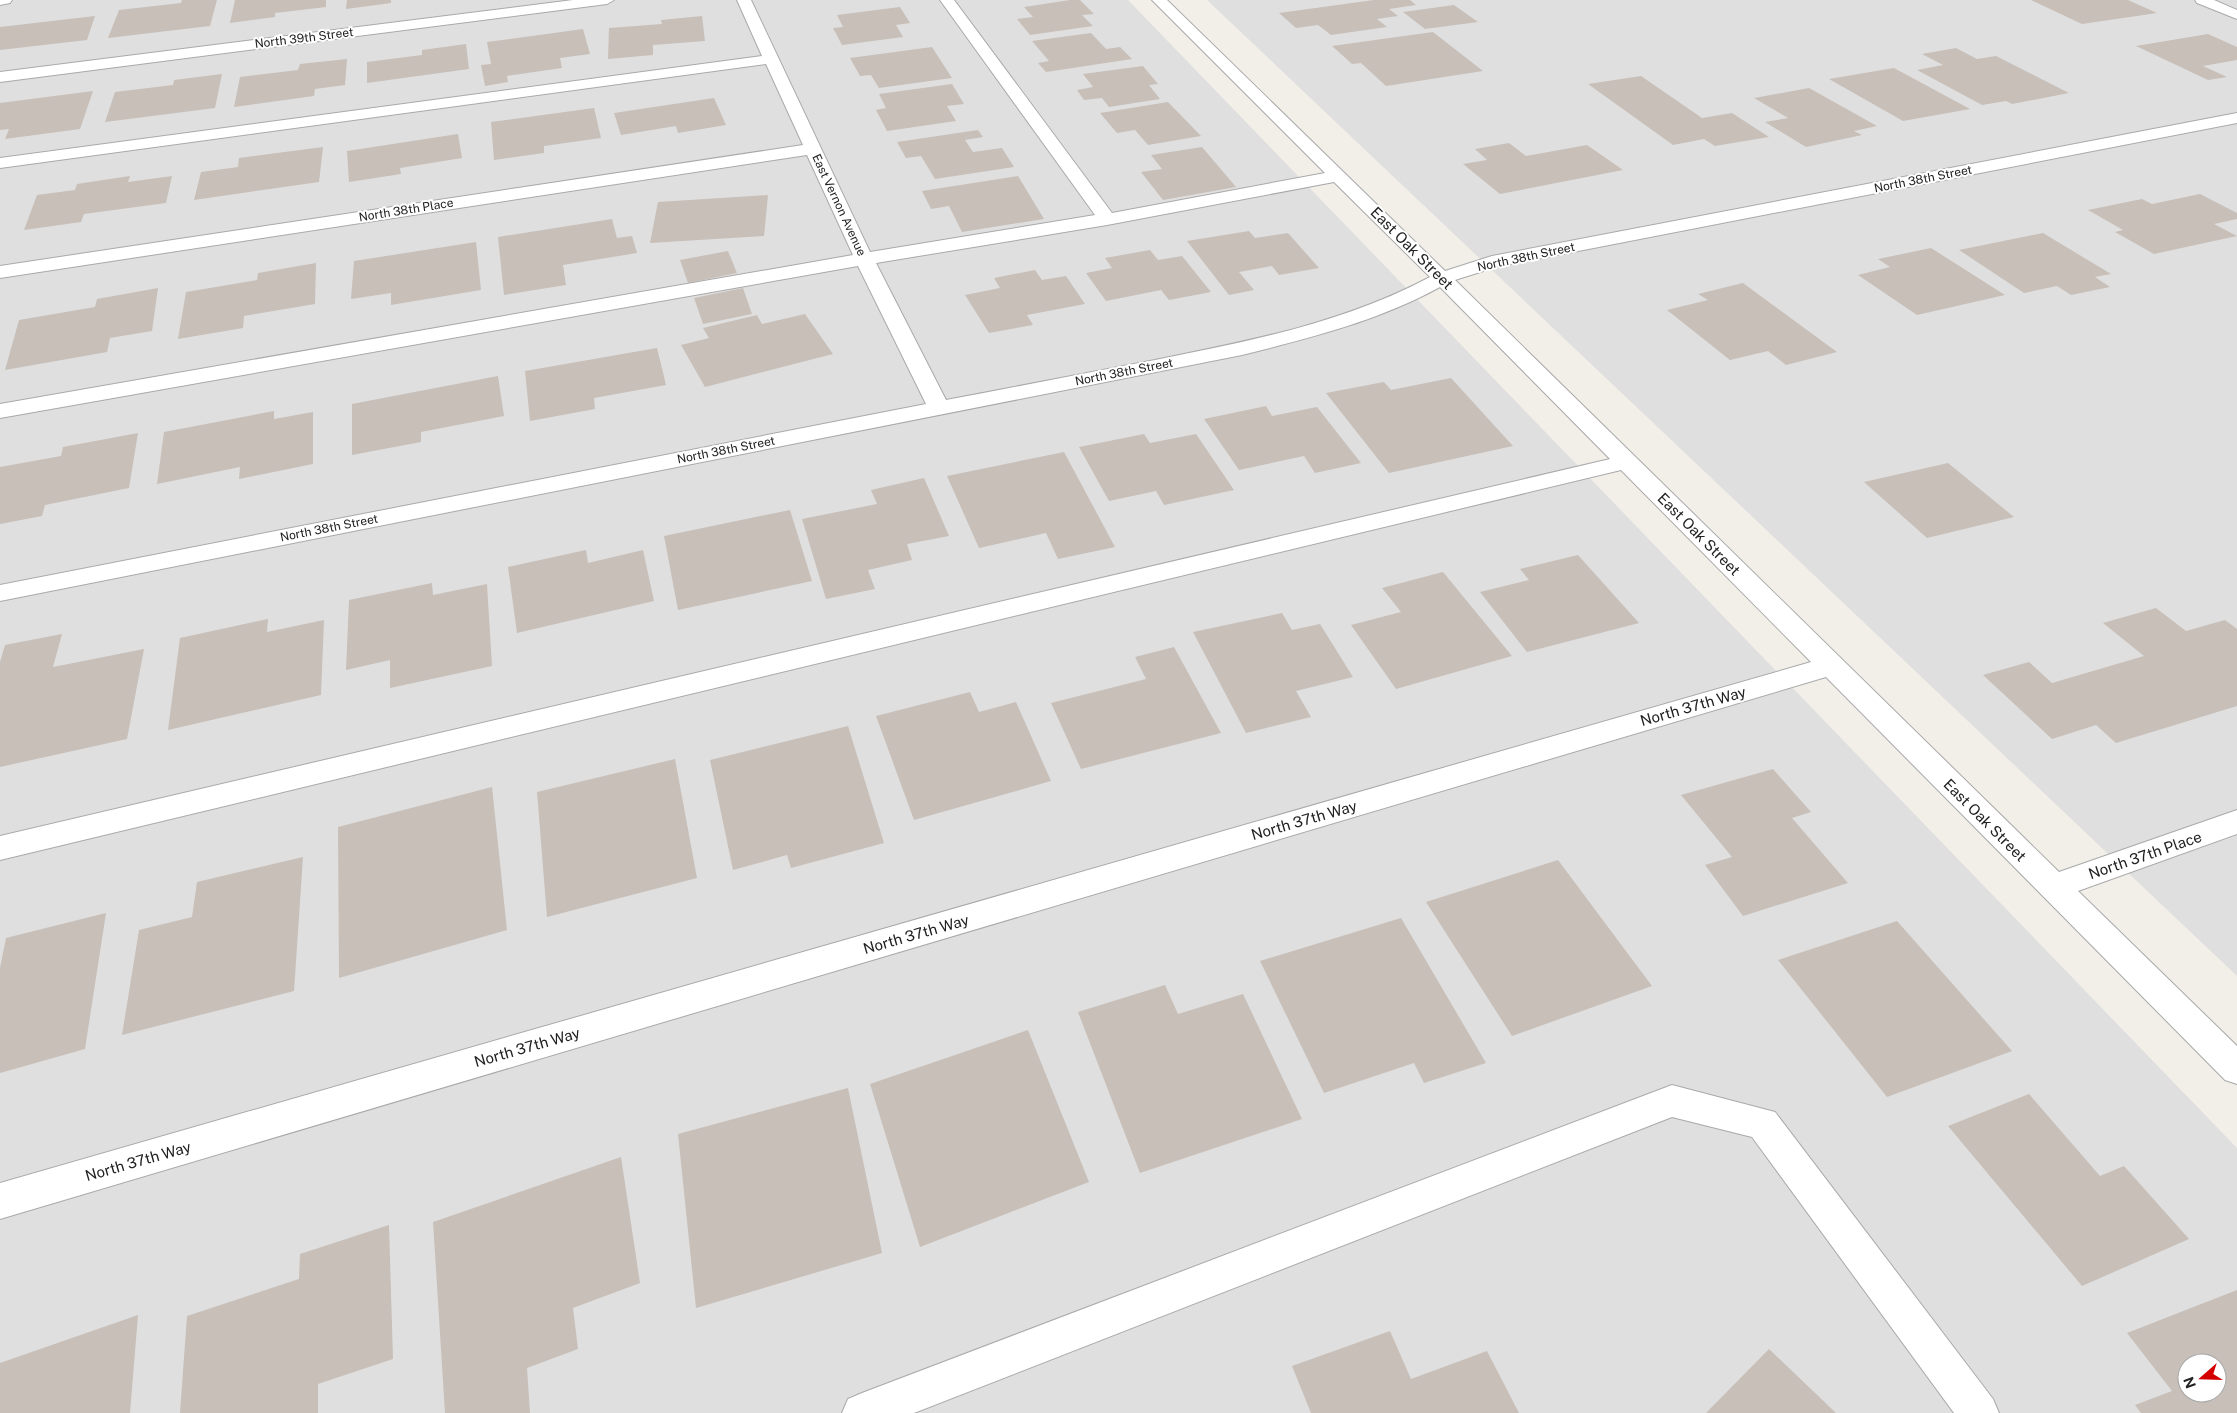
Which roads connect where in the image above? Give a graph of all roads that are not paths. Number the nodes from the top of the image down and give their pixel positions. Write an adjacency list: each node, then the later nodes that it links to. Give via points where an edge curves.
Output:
1 (0, 0): 2 (street)
2 (5, 0)
3 (607, 0): 10 (street, North 39th Street)
4 (744, 0): 9 (street, East Vernon Avenue)
5 (946, 0): 15 (street)
6 (1159, 0): 14 (street, East Oak Street)
7 (2202, 0): 8 (street)
8 (2237, 15)
9 (771, 59): 12 (street, East Vernon Avenue); 13 (street)
10 (0, 77)
11 (2237, 118): 18 (street, North 38th Street, via 1492,262)
12 (813, 149): 16 (street, East Vernon Avenue); 17 (street, North 38th Place)
13 (0, 163)
14 (1338, 176): 15 (street); 18 (street, East Oak Street)
15 (1107, 219): 16 (street)
16 (864, 259): 19 (street, East Vernon Avenue); 20 (street)
17 (0, 272)
18 (1442, 278): 19 (street, North 38th Street, via 1405,298 1358,317 1242,349); 21 (street, East Oak Street)
19 (939, 408): 22 (street, North 38th Street)
20 (0, 410)
21 (1627, 462): 23 (street, East Oak Street); 25 (street)
22 (0, 593)
23 (1831, 666): 26 (street, East Oak Street); 28 (street, North 37th Way)
24 (2237, 822): 26 (street, North 37th Place)
25 (0, 848)
26 (2053, 887): 27 (street, East Oak Street)
27 (2237, 1069)
28 (0, 1201)
29 (862, 1413): 30 (street, via 1672,1101 1763,1124)
30 (1980, 1413)

